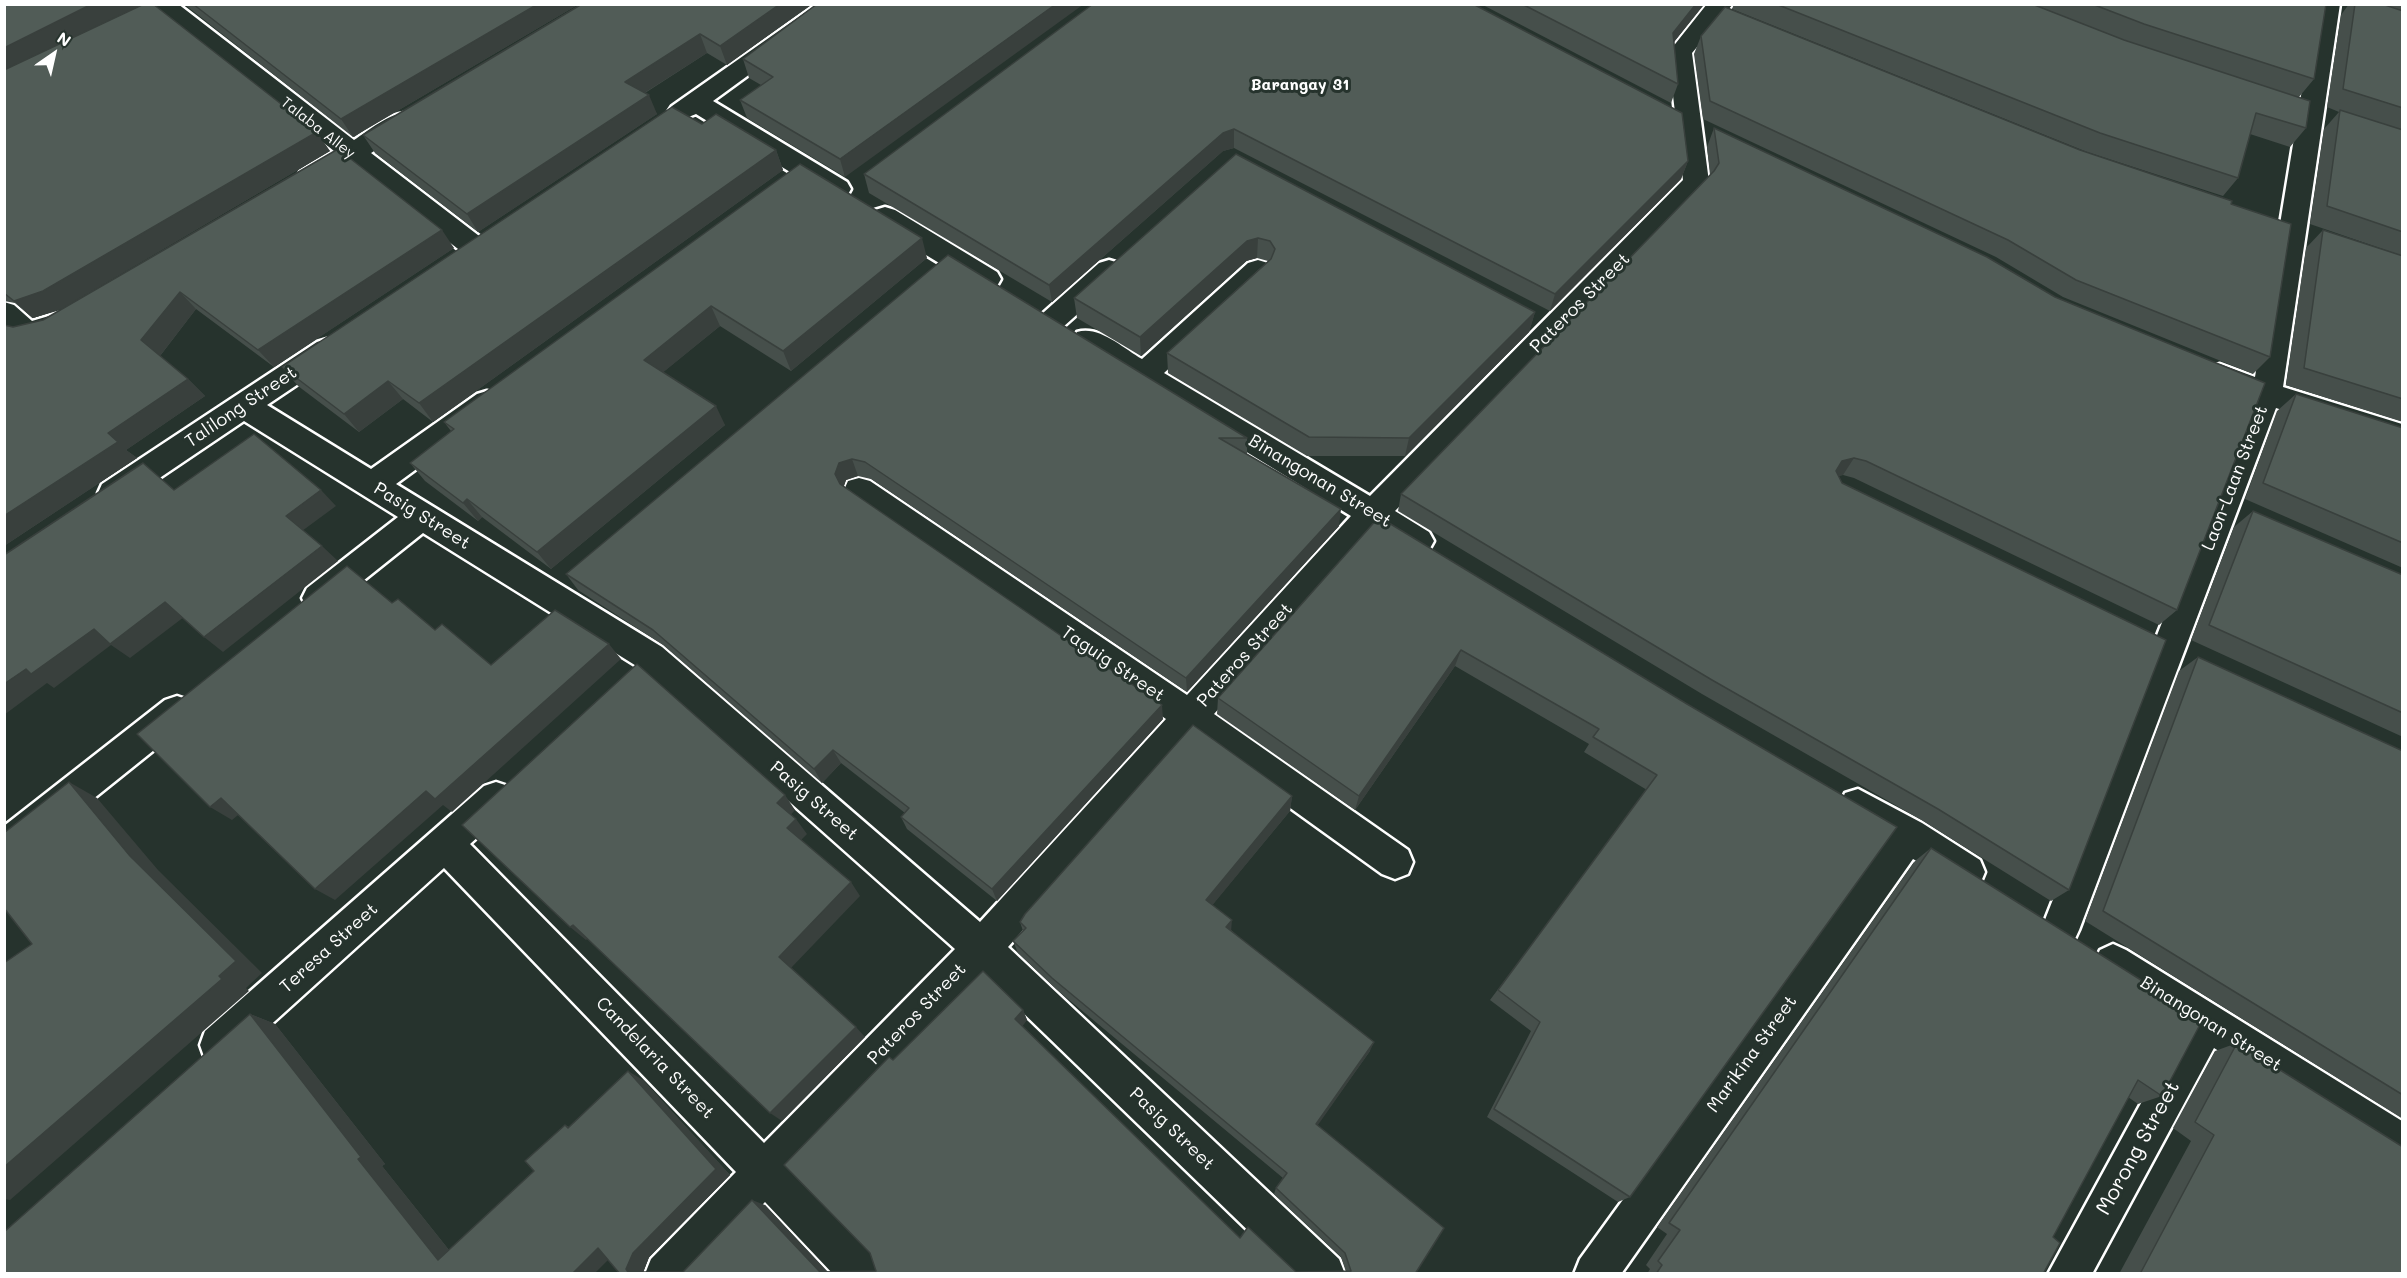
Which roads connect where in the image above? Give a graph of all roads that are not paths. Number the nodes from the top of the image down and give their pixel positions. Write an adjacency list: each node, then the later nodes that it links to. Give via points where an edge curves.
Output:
1 (834, 4): 5 (street)
2 (2339, 6): 23 (street, Laon-Laan Street, via 2310,113)
3 (161, 9): 11 (street, Talaba Alley)
4 (1723, 13): 8 (street, Pateros Street, via 1680,53)
5 (696, 102): 9 (street); 16 (street, Binangonan Street, via 796,177 855,186 942,265)
6 (431, 106): 11 (street)
7 (1659, 109): 8 (street)
8 (1690, 126): 10 (street); 30 (street, Pateros Street, via 1696,182 1544,324)
9 (658, 128)
10 (1721, 141)
11 (350, 153): 12 (street); 13 (street, Talaba Alley)
12 (288, 190)
13 (476, 249)
14 (1130, 251): 16 (street)
15 (1258, 270): 21 (street)
16 (1032, 307): 21 (street, Binangonan Street)
17 (4, 312): 18 (street, via 27,333 47,329)
18 (82, 312)
19 (350, 334): 24 (street, Talilong Street)
20 (2192, 363): 23 (street)
21 (1143, 375): 30 (street, Binangonan Street)
22 (507, 387): 26 (street)
23 (2267, 394): 25 (street); 29 (street, Laon-Laan Street)
24 (244, 406): 26 (street, Pasig Street); 28 (street, Talilong Street)
25 (2403, 436)
26 (372, 485): 31 (street, Pasig Street)
27 (859, 490): 39 (street, Taguig Street)
28 (94, 506)
29 (2224, 506): 32 (street); 36 (street, Laon-Laan Street)
30 (1373, 513): 33 (street, Binangonan Street); 39 (street, Pateros Street)
31 (422, 516): 34 (street); 47 (street, Pasig Street, via 556,586 638,669)
32 (2254, 519)
33 (1444, 557)
34 (292, 619)
35 (2139, 633): 36 (street)
36 (2170, 648): 37 (street); 46 (street, Laon-Laan Street)
37 (2202, 663)
38 (199, 693): 44 (street)
39 (1190, 717): 45 (street, Taguig Street); 47 (street, Pateros Street)
40 (522, 774): 43 (street, Teresa Street)
41 (1829, 789): 42 (street, Binangonan Street)
42 (1909, 835): 46 (street, Binangonan Street); 55 (street, Marikina Street)
43 (446, 844): 49 (street, Teresa Street); 51 (street, Candelaria Street)
44 (4, 848)
45 (1395, 862)
46 (2030, 911): 48 (street, Binangonan Street)
47 (982, 948): 51 (street, Pateros Street); 54 (street, Pasig Street)
48 (2207, 1022): 50 (street, Binangonan Street); 56 (street, Morong Street)
49 (190, 1071)
50 (2403, 1144)
51 (765, 1170): 52 (street, Pateros Street); 53 (street, Candelaria Street)
52 (666, 1274)
53 (863, 1274)
54 (1324, 1274)
55 (1595, 1274)
56 (2068, 1274)

